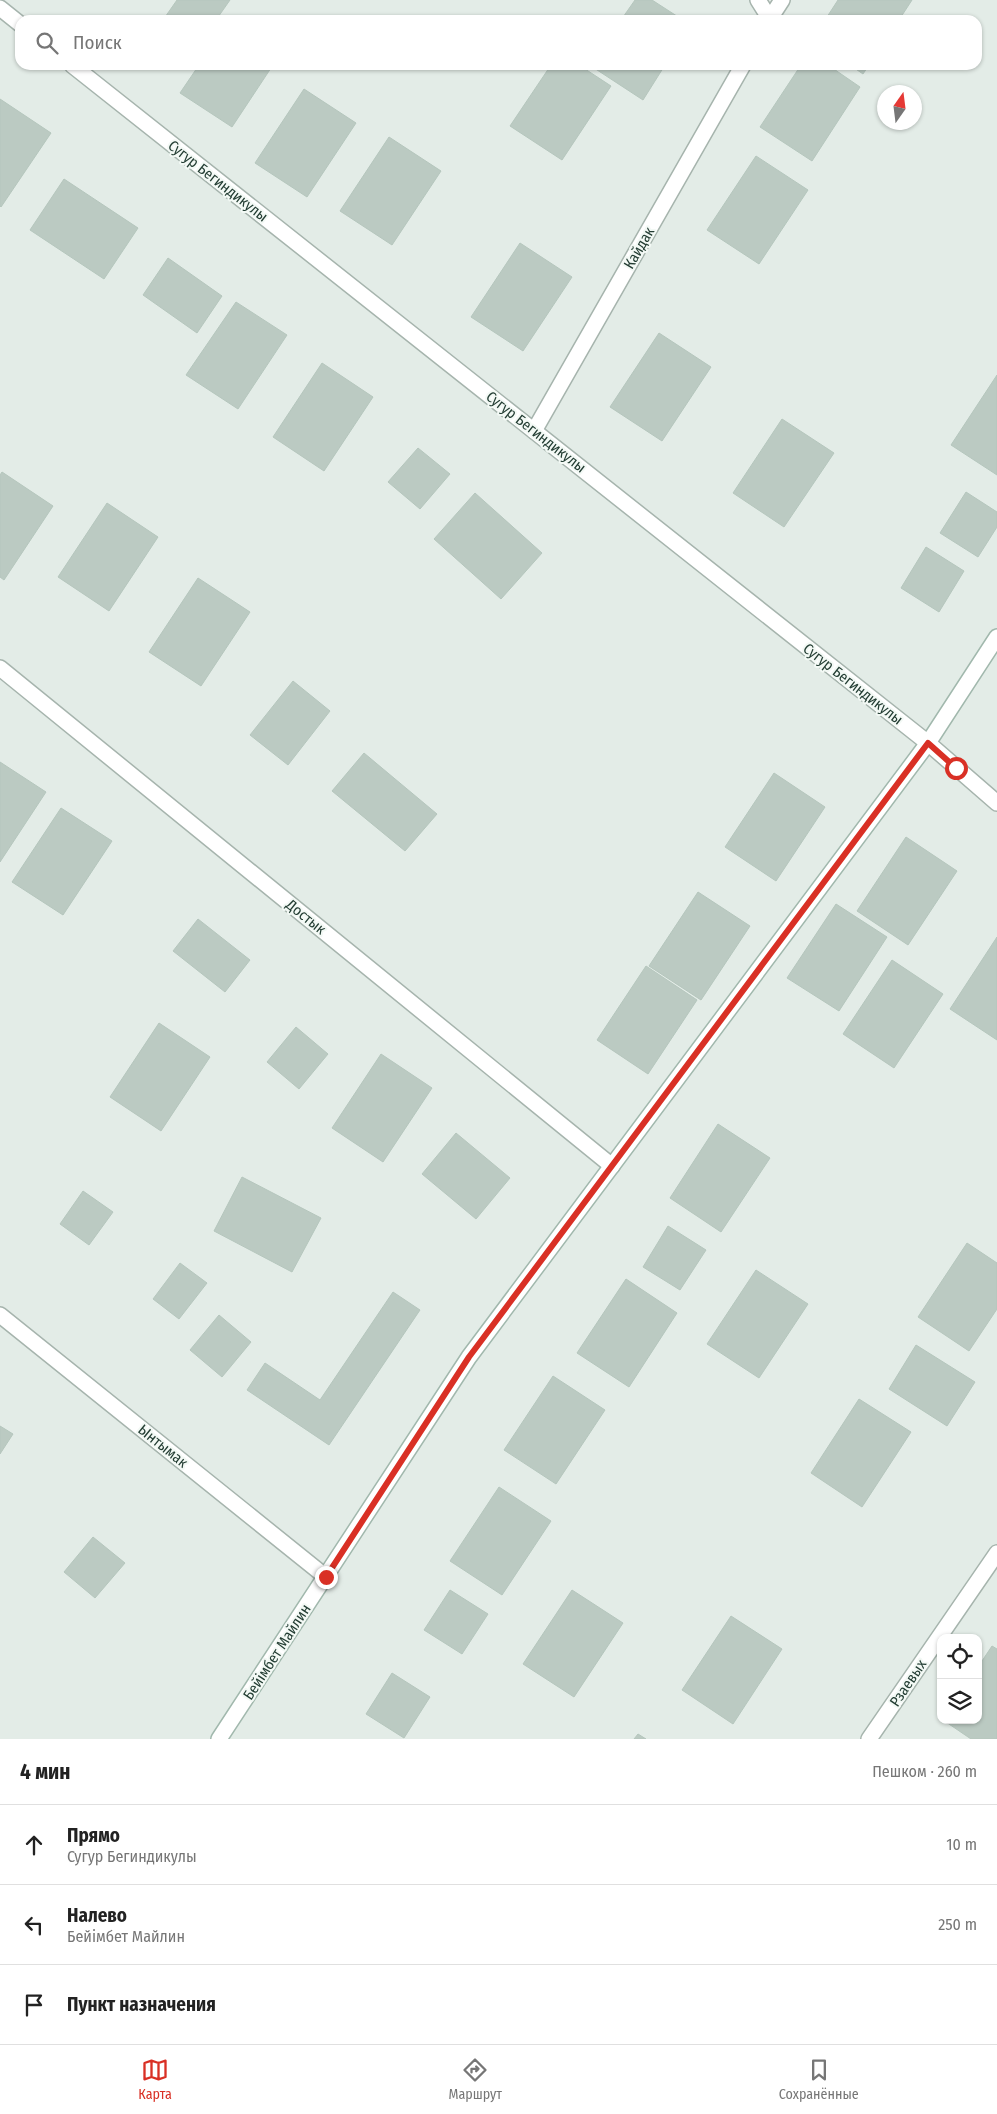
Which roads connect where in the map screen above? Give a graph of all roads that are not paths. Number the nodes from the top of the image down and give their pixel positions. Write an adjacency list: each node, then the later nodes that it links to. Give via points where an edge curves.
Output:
1 (758, 0): 4 (street)
2 (782, 0): 5 (street)
3 (0, 8): 6 (street)
4 (767, 15)
5 (772, 15)
6 (15, 20)
7 (78, 70): 9 (street, Сугур Бегиндикулы)
8 (740, 70): 9 (street, Кайдак)
9 (534, 431): 12 (street, Сугур Бегиндикулы)
10 (997, 638): 12 (street, Бейімбет Майлин)
11 (0, 668): 14 (street, Достык)
12 (928, 743): 13 (street, Сугур Бегиндикулы); 14 (street, Бейімбет Майлин)
13 (997, 803)
14 (612, 1166): 17 (street, Бейімбет Майлин, via 469,1357)
15 (0, 1315): 17 (street, Ынтымак)
16 (997, 1552): 19 (street, Рзаевых)
17 (326, 1577): 18 (street, Бейімбет Майлин)
18 (219, 1739)
19 (869, 1739)

